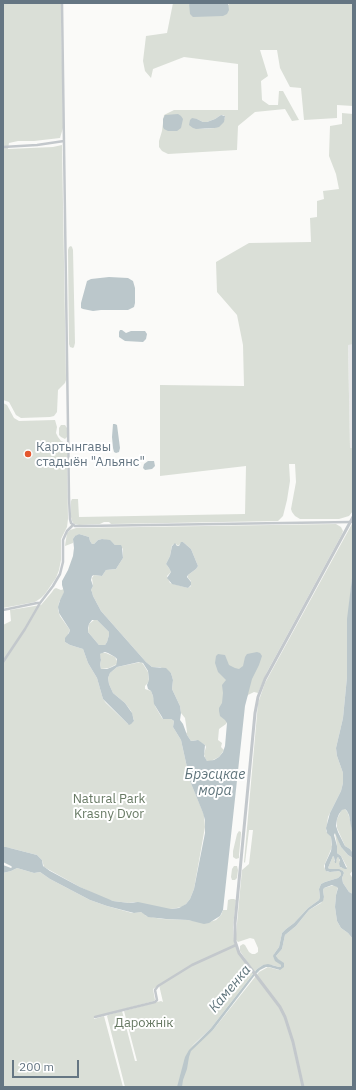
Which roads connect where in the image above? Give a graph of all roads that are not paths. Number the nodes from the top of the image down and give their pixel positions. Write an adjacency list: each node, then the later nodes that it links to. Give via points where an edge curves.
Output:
1 (62, 3): 2 (street)
2 (64, 142): 3 (street); 6 (street, via 69,498 70,519)
3 (3, 147)
4 (353, 517): 5 (street)
5 (351, 522): 6 (street); 10 (street, via 265,679 258,697 235,923)
6 (73, 525): 7 (street, via 63,540 63,566 60,574)
7 (40, 603): 8 (street); 9 (street)
8 (3, 610)
9 (3, 662)
10 (236, 946): 11 (street, via 192,965 158,986 155,1002); 12 (street, via 285,1016)
11 (95, 1017)
12 (303, 1087)

